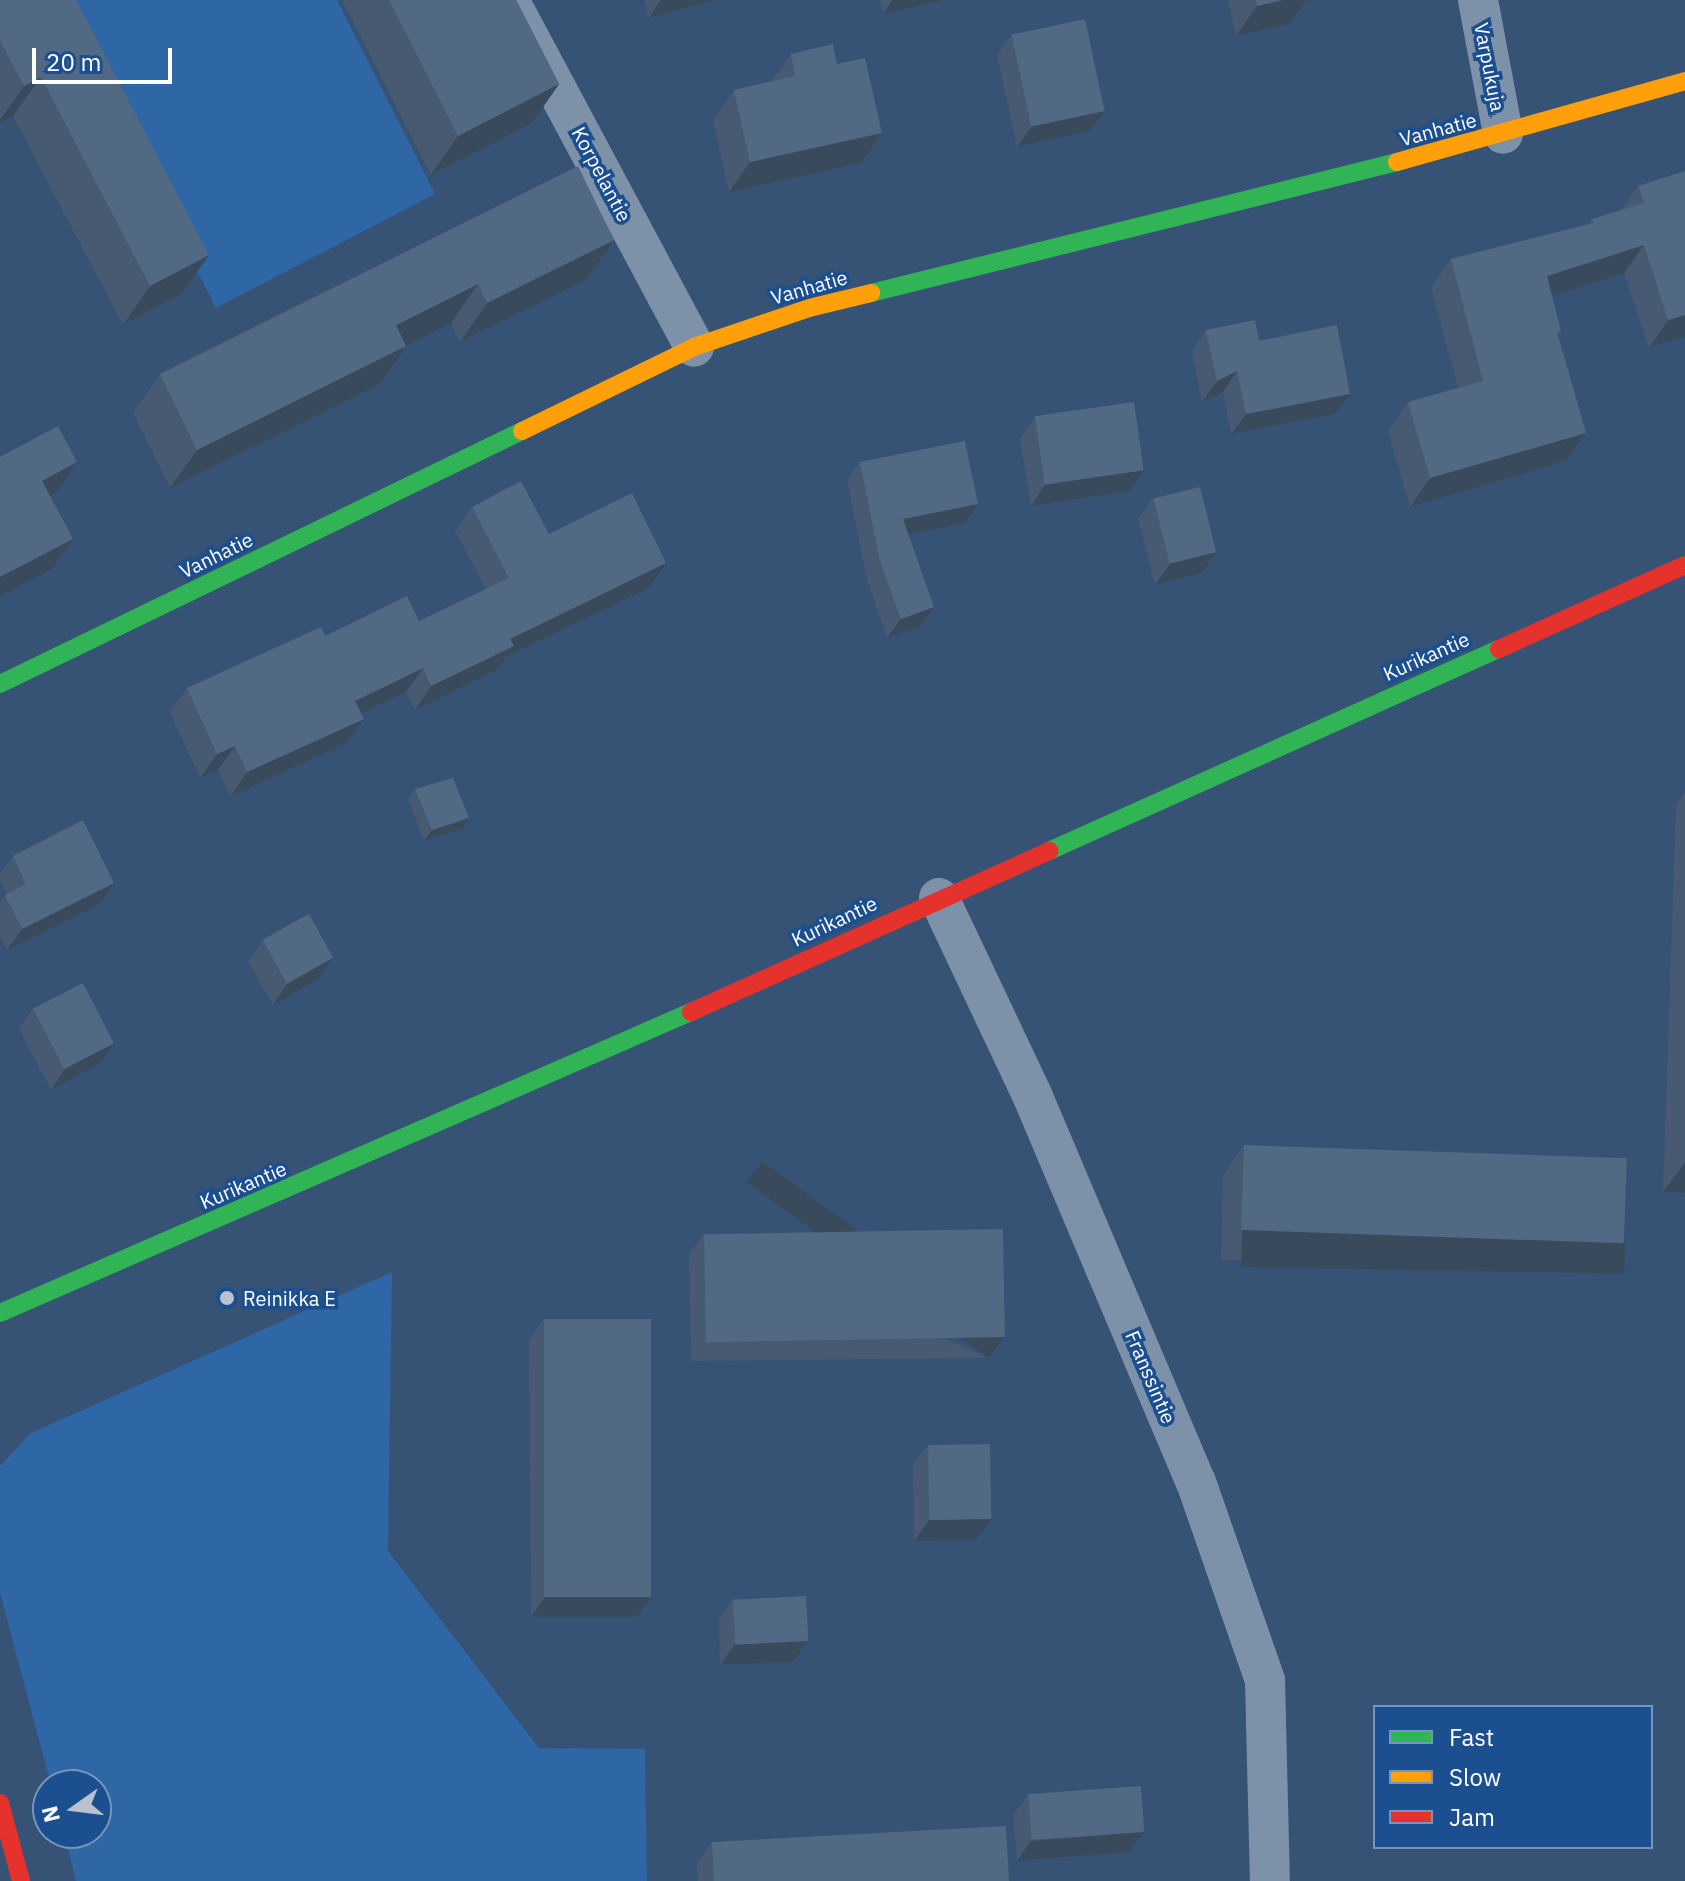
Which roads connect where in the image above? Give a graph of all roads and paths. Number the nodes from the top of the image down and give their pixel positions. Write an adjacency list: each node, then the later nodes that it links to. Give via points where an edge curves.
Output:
1 (509, 0): 5 (street, Korpelantie)
2 (1478, 0): 4 (street, Varpukuja)
3 (1685, 81): 4 (street, Vanhatie)
4 (1503, 134): 5 (street, Vanhatie, via 809,308)
5 (694, 347): 7 (street, Vanhatie)
6 (1685, 565): 8 (street, Kurikantie)
7 (0, 684)
8 (939, 898): 9 (street, Kurikantie, via 501,1098); 12 (street, Franssintie, via 1033,1097 1190,1469 1265,1680)
9 (0, 1313)
10 (0, 1803): 11 (street)
11 (21, 1881)
12 (1270, 1881)

